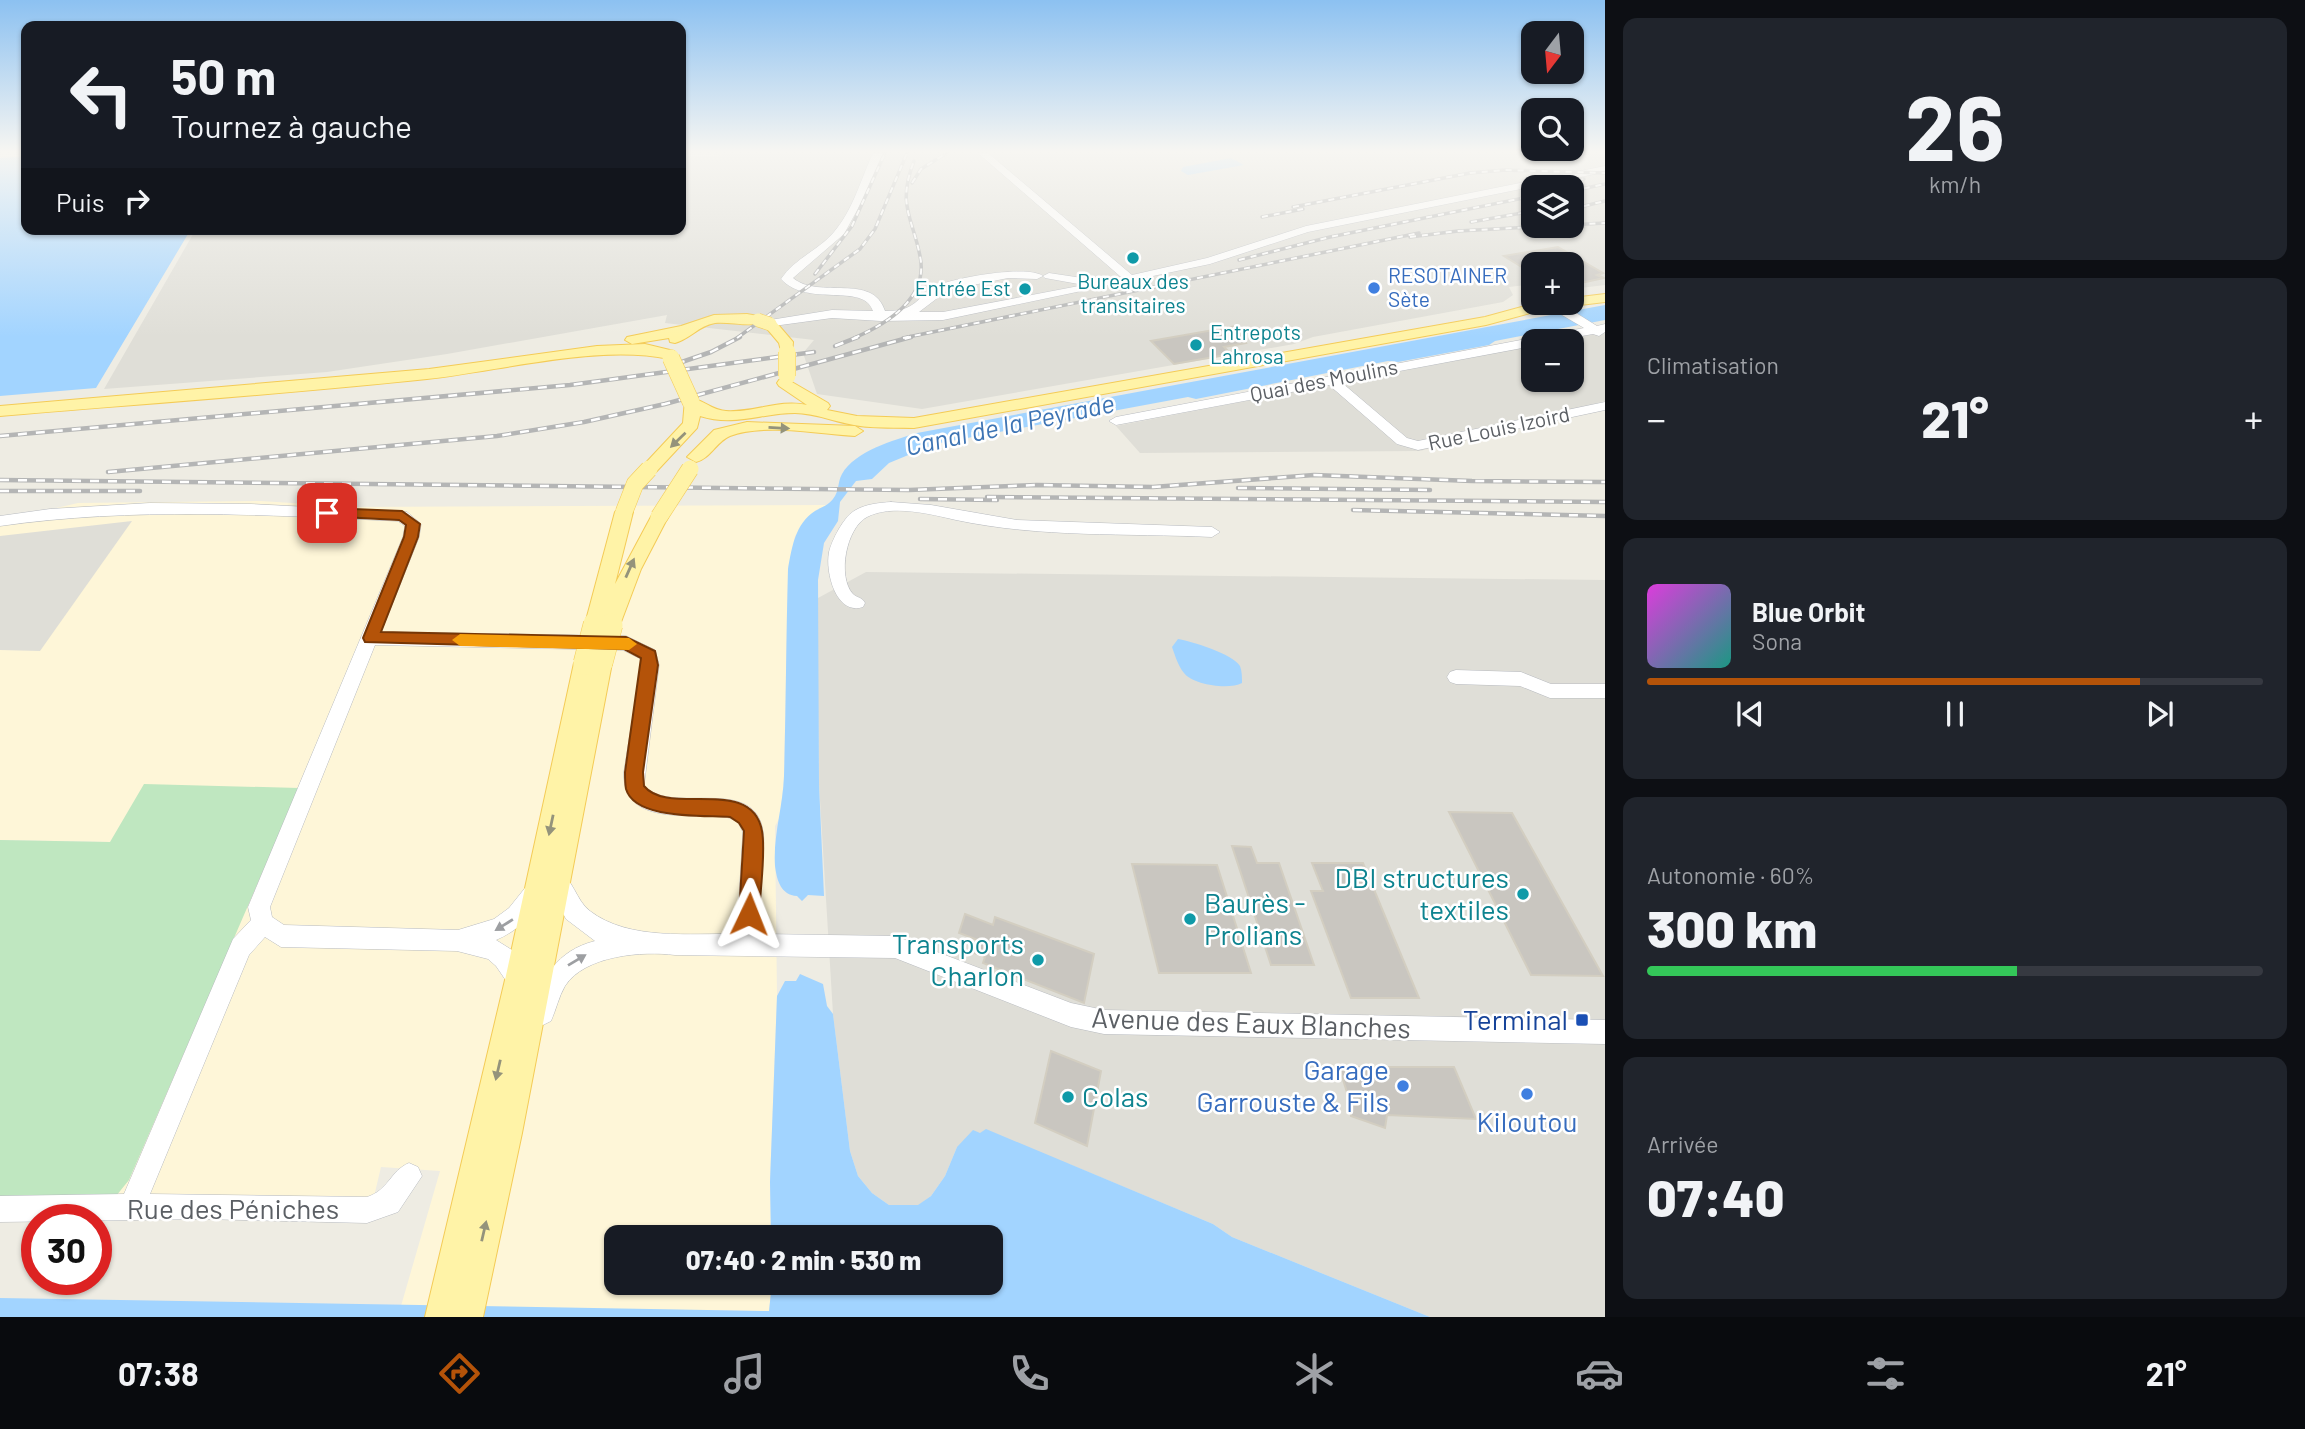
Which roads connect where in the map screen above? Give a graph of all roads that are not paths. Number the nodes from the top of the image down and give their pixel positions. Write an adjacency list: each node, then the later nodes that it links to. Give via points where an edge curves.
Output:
1 (848, 214): 16 (street, via 839,233 787,279 806,291 871,296 880,306)
2 (1055, 214): 5 (street)
3 (1378, 214): 5 (street, via 1306,229 1210,261)
4 (1038, 279): 6 (street); 14 (street, via 1005,293 928,307); 17 (street, via 1008,275 944,287)
5 (1130, 279): 6 (street)
6 (1090, 286): 14 (street)
7 (1605, 292): 8 (main road)
8 (1584, 293)
9 (1605, 298): 10 (main road)
10 (1584, 300)
11 (1521, 304): 25 (main road, via 1443,322 909,416 842,411 801,396)
12 (1521, 310): 33 (main road, via 1486,321)
13 (1572, 315): 20 (street)
14 (918, 316): 17 (street)
15 (814, 317): 16 (street); 18 (street); 22 (street, via 802,324)
16 (881, 317): 17 (street)
17 (904, 317)
18 (764, 322): 19 (main road, via 723,317); 22 (main road)
19 (685, 330): 23 (main road, via 677,336); 24 (main road)
20 (1598, 330)
21 (1521, 345): 26 (street, Quai des Moulins)
22 (787, 347): 25 (main road, bridge)
23 (670, 356): 24 (main road, via 645,349 597,351); 27 (main road, bridge)
24 (396, 377): 30 (main road)
25 (786, 380): 29 (main road, via 777,401)
26 (1331, 380): 28 (street, Rue Louis Izoird, via 1402,441 1418,446); 32 (street, Quai des Moulins)
27 (691, 403): 31 (main road); 38 (main road, one-way to 38, bridge, via 691,424 635,484 624,512)
28 (1605, 406)
29 (765, 410): 31 (main road); 33 (main road, via 798,408 857,421)
30 (0, 411)
31 (735, 417): 34 (main road, via 708,433)
32 (1116, 421)
33 (914, 423): 34 (main road, one-way to 33, via 722,433 738,429 858,431)
34 (693, 463): 38 (main road, one-way to 34, bridge, via 634,559)
35 (0, 521): 39 (street, via 133,510 402,516 413,524 411,537)
36 (1212, 532): 37 (street, via 1074,531 920,507 865,511 855,516 834,554 845,597)
37 (857, 603)
38 (603, 625): 42 (main road, bridge)
39 (370, 638): 43 (street, via 258,907); 46 (street, via 626,643 649,655 635,788 643,799 655,804 733,809 746,817 753,831)
40 (1456, 677): 41 (street, via 1521,680 1550,691)
41 (1605, 691)
42 (547, 885): 44 (street, one-way to 44, via 501,930); 45 (street, Avenue des Eaux Blanches, via 600,932); 47 (main road); 49 (main road)
43 (263, 923): 44 (street, via 281,936); 51 (street, via 241,947)
44 (457, 940): 47 (street, via 494,950)
45 (659, 943): 46 (street, Avenue des Eaux Blanches); 49 (street, Avenue des Eaux Blanches, one-way to 45, via 549,991 563,970 572,960 598,950)
46 (748, 944): 48 (street, Avenue des Eaux Blanches, via 895,947 1072,1015 1104,1022)
47 (519, 980): 53 (main road, one-way to 53)
48 (1605, 1032)
49 (507, 1133): 53 (main road, one-way to 49)
50 (408, 1176): 51 (street, Rue des Péniches, via 389,1203 367,1210)
51 (131, 1208): 52 (street, Rue des Péniches)
52 (0, 1209)
53 (462, 1276): 54 (main road); 55 (main road)
54 (442, 1317)
55 (466, 1317)

